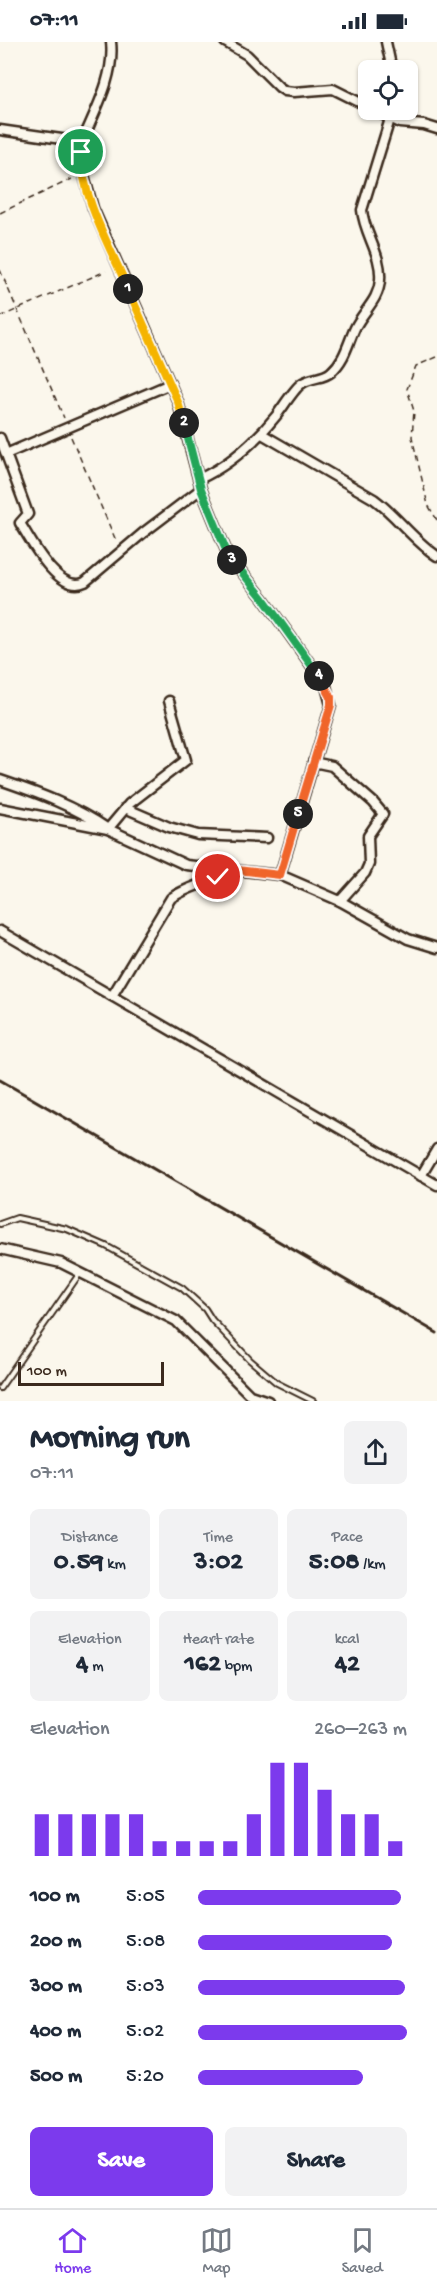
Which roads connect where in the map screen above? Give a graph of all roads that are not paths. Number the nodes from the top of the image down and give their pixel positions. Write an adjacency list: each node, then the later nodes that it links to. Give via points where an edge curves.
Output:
1 (111, 42): 10 (street, via 108,76)
2 (225, 42): 5 (street, via 247,55 285,91 333,89)
3 (386, 42): 4 (street)
4 (390, 60)
5 (358, 102)
6 (389, 120): 12 (street, via 362,210 380,271 375,299 336,367 300,384)
7 (397, 120): 8 (street)
8 (437, 129)
9 (0, 130): 10 (street)
10 (82, 142): 11 (street, via 83,174 93,208)
11 (170, 384): 14 (street); 15 (street)
12 (262, 434): 15 (street, via 218,470); 17 (street, via 388,508 421,545)
13 (0, 438): 14 (street)
14 (6, 454): 16 (street, via 28,514 20,523 40,557 66,583 85,582)
15 (199, 479): 16 (street)
16 (201, 489): 19 (street, via 228,555 263,598 331,697)
17 (437, 556)
18 (169, 701): 22 (street, via 186,760)
19 (314, 762): 26 (street); 27 (street, via 332,766 383,814 368,836 369,864)
20 (0, 780): 23 (street, via 83,812)
21 (0, 808): 23 (street)
22 (125, 808): 23 (street); 24 (street, via 198,835)
23 (108, 829): 25 (street, via 186,865)
24 (267, 838)
25 (229, 869): 26 (street); 30 (street, via 171,898)
26 (280, 875): 27 (street)
27 (340, 901): 29 (street, via 408,939)
28 (0, 931): 30 (street)
29 (437, 948)
30 (112, 996): 32 (street)
31 (437, 1149): 32 (street)
32 (421, 1176): 33 (street)
33 (437, 1185)
34 (0, 1224): 39 (lane, via 18,1218 67,1229 182,1288 250,1360 277,1383)
35 (0, 1249): 36 (street, via 61,1263)
36 (81, 1273): 37 (lane); 38 (street, via 176,1321 250,1395)
37 (0, 1388)
38 (268, 1401)
39 (313, 1401)

